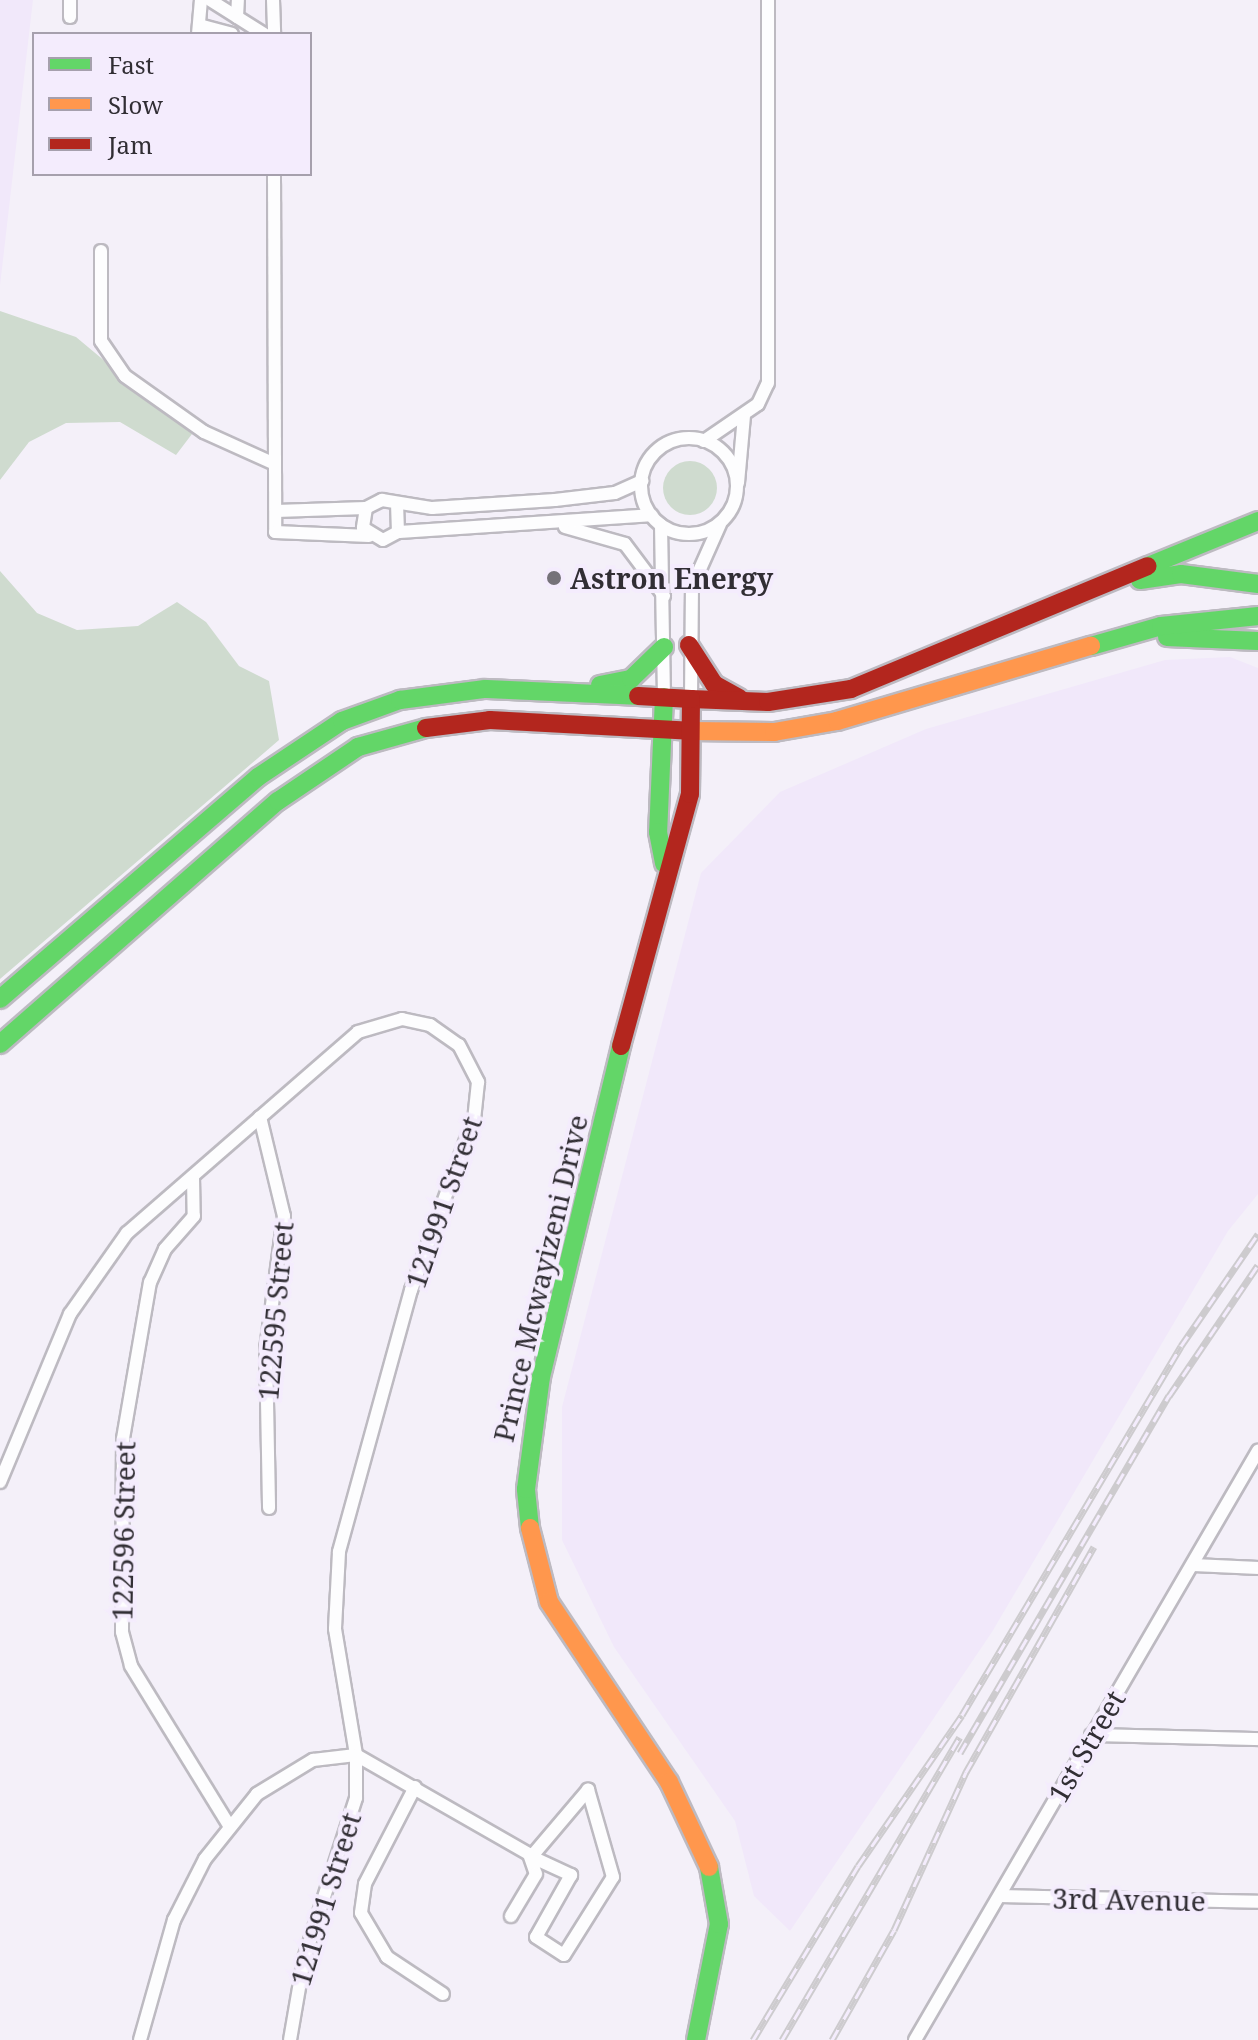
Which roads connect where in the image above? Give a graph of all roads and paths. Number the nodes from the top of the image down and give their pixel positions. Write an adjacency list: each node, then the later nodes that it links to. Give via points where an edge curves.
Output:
1 (70, 0): 7 (street)
2 (201, 0): 9 (street)
3 (210, 0): 8 (street)
4 (238, 0): 8 (street)
5 (273, 0): 11 (street)
6 (768, 0): 14 (street, via 770,368 765,396)
7 (70, 17)
8 (237, 17): 10 (street)
9 (198, 30)
10 (261, 32)
11 (274, 32)
12 (274, 176): 16 (street)
13 (101, 251): 16 (street, via 101,341 125,376 204,432)
14 (744, 416): 15 (street); 18 (street)
15 (704, 441): 17 (street, via 664,445); 18 (street, via 727,457)
16 (275, 464): 21 (street)
17 (642, 481): 20 (street, via 615,493); 22 (street)
18 (738, 483): 23 (street)
19 (366, 508): 20 (street, via 382,500); 21 (street); 27 (street)
20 (397, 508): 26 (street)
21 (276, 511): 27 (street, via 275,532)
22 (656, 520): 23 (street, via 699,533); 25 (street); 30 (street)
23 (722, 521): 33 (street, via 697,567)
24 (1258, 521): 29 (street)
25 (543, 524): 26 (street); 30 (street, via 611,535 639,558)
26 (398, 532): 27 (street, via 383,540)
27 (369, 536)
28 (1258, 584): 29 (street, via 1181,574)
29 (1090, 592): 39 (street, via 851,689)
30 (664, 596): 34 (street)
31 (1258, 616): 35 (street, via 1161,626)
32 (1258, 641): 35 (street, via 1186,635)
33 (689, 645): 38 (street); 39 (street, via 714,684)
34 (664, 647): 36 (street, via 631,679); 37 (street)
35 (1030, 665): 41 (street, via 822,724)
36 (546, 691): 37 (street); 43 (street, via 448,691 342,721 258,777)
37 (664, 697): 38 (street); 40 (street, Prince Mcwayizeni Drive)
38 (691, 699): 39 (street); 41 (street, Prince Mcwayizeni Drive)
39 (753, 702)
40 (663, 729): 41 (street); 42 (street, Prince Mcwayizeni Drive, via 658,832); 44 (street, via 490,720 444,723 358,747 278,801)
41 (690, 731): 42 (street, Prince Mcwayizeni Drive, via 690,794)
42 (665, 866): 64 (street, Prince Mcwayizeni Drive, via 541,1377 526,1489 532,1546 555,1613 669,1782 706,1852 719,1924)
43 (0, 999)
44 (0, 1044)
45 (260, 1117): 46 (street, 121991 Street); 49 (street, 122595 Street, via 284,1216 266,1349); 54 (street, 121991 Street, via 358,1032 393,1019 446,1033 478,1082 474,1118 407,1304 339,1552 335,1629)
46 (193, 1177): 48 (street, 121991 Street, via 127,1233 85,1288); 56 (street, 122596 Street, via 194,1216 165,1249 150,1282 123,1439 123,1643)
47 (1258, 1451): 50 (street, 1st Street)
48 (0, 1482)
49 (269, 1508)
50 (1194, 1565): 51 (street); 52 (street, 1st Street)
51 (1258, 1568)
52 (1091, 1735): 53 (street); 58 (street, 1st Street)
53 (1258, 1739)
54 (356, 1755): 55 (street); 56 (street, via 287,1771); 63 (street, 121991 Street, via 354,1815 304,1959)
55 (415, 1787): 57 (street); 61 (street, via 365,1884 361,1913 387,1957)
56 (229, 1825): 62 (street, via 174,1920)
57 (533, 1857): 57 (street, via 571,1875 536,1937 564,1955 613,1877 588,1790); 60 (street, via 534,1880)
58 (1000, 1896): 59 (street, 3rd Avenue); 65 (street, 1st Street)
59 (1258, 1902)
60 (511, 1916)
61 (443, 1994)
62 (140, 2040)
63 (290, 2040)
64 (696, 2040)
65 (915, 2040)

